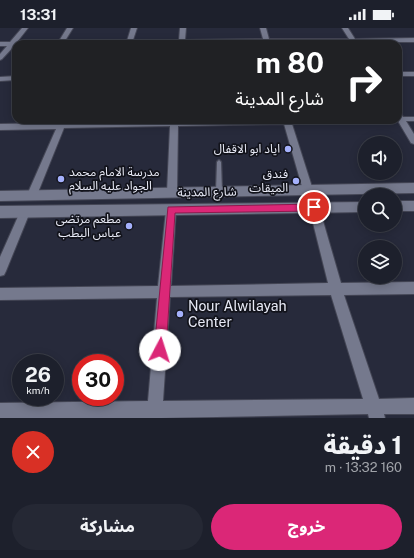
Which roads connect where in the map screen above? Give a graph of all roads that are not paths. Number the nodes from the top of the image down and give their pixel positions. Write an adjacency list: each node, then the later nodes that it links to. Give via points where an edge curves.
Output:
1 (25, 28): 7 (street)
2 (70, 28): 8 (street)
3 (134, 28): 9 (street)
4 (183, 28): 10 (street)
5 (263, 28): 11 (street)
6 (345, 28): 12 (street)
7 (15, 40)
8 (62, 40)
9 (130, 40)
10 (182, 40)
11 (266, 40)
12 (353, 40)
13 (414, 40): 14 (street)
14 (402, 41)
15 (0, 44): 16 (street)
16 (12, 44): 17 (street)
17 (0, 58)
18 (402, 74): 19 (street)
19 (414, 74)
20 (12, 78): 21 (street)
21 (0, 79)
22 (402, 118): 23 (street)
23 (414, 119)
24 (402, 123): 30 (street)
25 (46, 124): 29 (street)
26 (62, 124): 37 (street)
27 (174, 124): 35 (street)
28 (288, 124): 33 (street)
29 (0, 127)
30 (414, 141)
31 (219, 162): 34 (lane)
32 (414, 188): 33 (main road, شارع المدينة)
33 (308, 190): 34 (main road, شارع المدينة)
34 (219, 191): 35 (main road, شارع المدينة)
35 (172, 192): 37 (main road, شارع المدينة)
36 (0, 196): 37 (main road, شارع المدينة)
37 (32, 196)
38 (358, 206): 41 (main road, شارع المدينة)
39 (402, 206): 40 (main road)
40 (414, 206)
41 (314, 207): 42 (main road, شارع المدينة); 47 (street)
42 (171, 210): 44 (main road, شارع المدينة); 48 (street)
43 (0, 212): 44 (main road, شارع المدينة)
44 (25, 212): 45 (street)
45 (0, 271)
46 (414, 288): 47 (street)
47 (336, 290): 48 (street); 52 (street)
48 (164, 292): 49 (street); 53 (street)
49 (0, 294)
50 (414, 406): 52 (street)
51 (0, 411): 53 (street)
52 (375, 412): 53 (street)
53 (155, 414)

